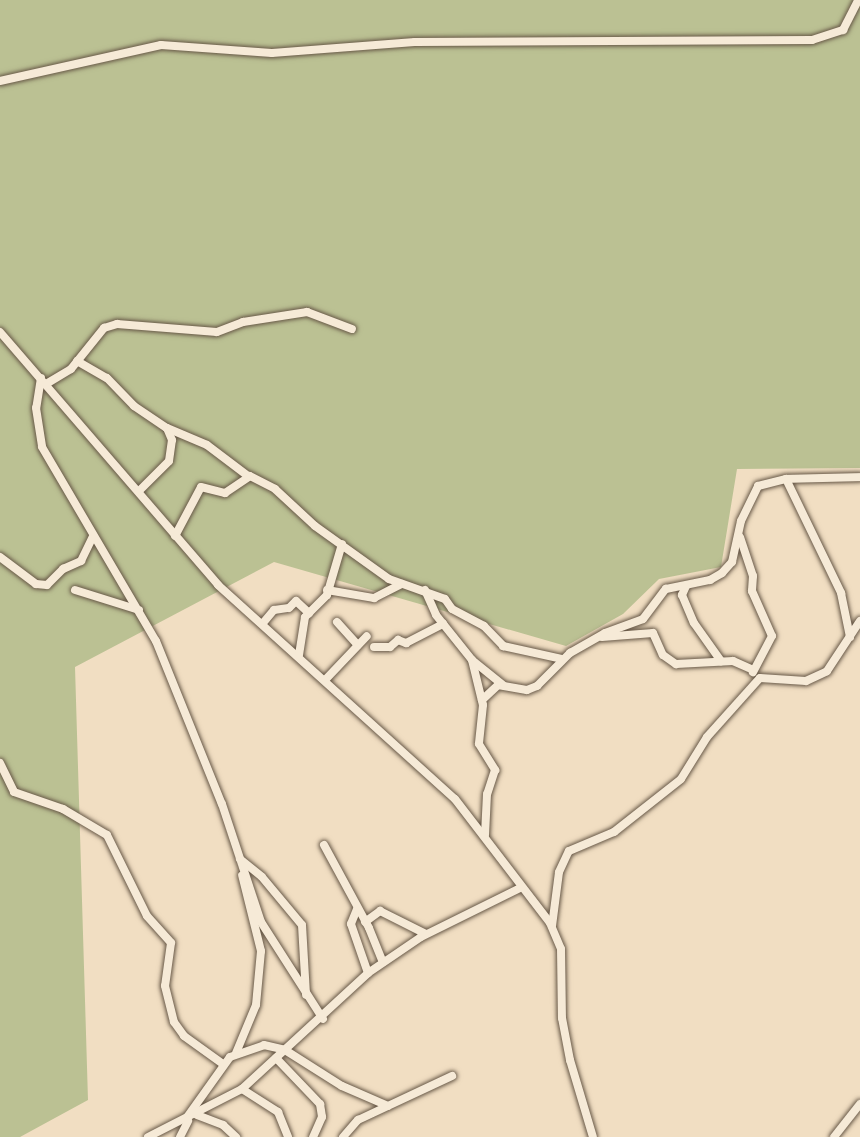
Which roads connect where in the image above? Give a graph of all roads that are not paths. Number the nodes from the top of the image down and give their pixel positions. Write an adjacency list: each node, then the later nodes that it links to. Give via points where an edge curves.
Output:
1 (858, 0): 2 (street, via 843,30 812,40 415,42 272,53 161,45)
2 (0, 81)
3 (352, 329): 5 (street, via 307,312 243,322 218,332 126,322 104,328)
4 (0, 332): 6 (street)
5 (77, 361): 6 (street); 7 (street, via 99,372 128,401)
6 (44, 381): 11 (street); 13 (street, via 37,435)
7 (167, 428): 8 (street, via 207,444); 11 (street, via 172,440 169,461)
8 (248, 476): 14 (street, via 225,493 201,487); 15 (street, via 275,489)
9 (860, 477): 10 (street)
10 (786, 479): 12 (street, via 756,487); 29 (street, via 841,593)
11 (139, 491): 14 (street)
12 (739, 535): 18 (street, via 729,566 710,580); 37 (street, via 753,576 752,591 772,636)
13 (93, 536): 16 (street, via 81,561 47,585 36,584); 22 (street)
14 (175, 536): 26 (street, via 223,590)
15 (342, 544): 17 (street); 20 (street)
16 (0, 557)
17 (402, 584): 20 (street, via 374,598); 21 (street)
18 (686, 586): 30 (street, via 662,592 642,620); 36 (street, via 682,595 694,623)
19 (75, 590): 22 (street)
20 (327, 590): 23 (street)
21 (425, 590): 27 (street); 34 (street, via 484,626 503,646)
22 (139, 610): 45 (street, via 158,645 222,804)
23 (309, 613): 26 (street, via 296,601 289,608 274,610); 33 (street)
24 (860, 621): 29 (street)
25 (337, 622): 31 (street)
26 (263, 624): 33 (street)
27 (443, 624): 32 (street, via 406,643 398,640 390,647); 35 (street)
28 (367, 636): 31 (street)
29 (850, 637): 40 (street, via 840,646 831,667 814,679 760,678)
30 (596, 638): 34 (street); 36 (street, via 653,633 662,653 676,664)
31 (358, 645): 38 (street)
32 (374, 647)
33 (299, 655): 38 (street)
34 (562, 659): 39 (street, via 533,689)
35 (472, 660): 39 (street); 41 (street)
36 (721, 661): 37 (street, via 739,662)
37 (753, 670): 40 (street)
38 (326, 679): 43 (street, via 455,799)
39 (503, 685): 41 (street)
40 (750, 689): 49 (street, via 708,737 681,779 614,832 569,851 559,872)
41 (482, 700): 43 (street, via 479,744 495,770 487,794)
42 (0, 763): 58 (street, via 14,792 63,809 107,835 147,916 171,943 165,986 174,1022 184,1036)
43 (485, 835): 46 (street)
44 (324, 845): 47 (street)
45 (237, 854): 53 (street, via 267,935); 53 (street, via 302,925); 56 (street, via 249,915 261,942 258,998)
46 (520, 888): 49 (street); 50 (street)
47 (357, 909): 48 (street); 52 (street, via 351,924)
48 (365, 922): 50 (street, via 380,911); 51 (street)
49 (552, 926): 70 (street, via 561,948 562,1018 570,1060)
50 (426, 934): 51 (street)
51 (383, 962): 52 (street)
52 (368, 973): 54 (street)
53 (306, 995): 54 (street)
54 (323, 1019): 55 (street)
55 (285, 1050): 56 (street, via 264,1045); 57 (street); 62 (street, via 342,1086)
56 (236, 1053): 58 (street)
57 (276, 1058): 60 (street); 68 (street, via 320,1104 322,1117)
58 (223, 1064): 63 (street)
59 (452, 1076): 62 (street)
60 (242, 1088): 63 (street); 67 (street, via 278,1112)
61 (860, 1104): 71 (street)
62 (388, 1106): 69 (street, via 358,1121)
63 (190, 1119): 64 (street); 65 (street); 66 (street, via 223,1125)
64 (148, 1137)
65 (180, 1137)
66 (236, 1137)
67 (288, 1137)
68 (313, 1137)
69 (343, 1137)
70 (593, 1137)
71 (834, 1137)

